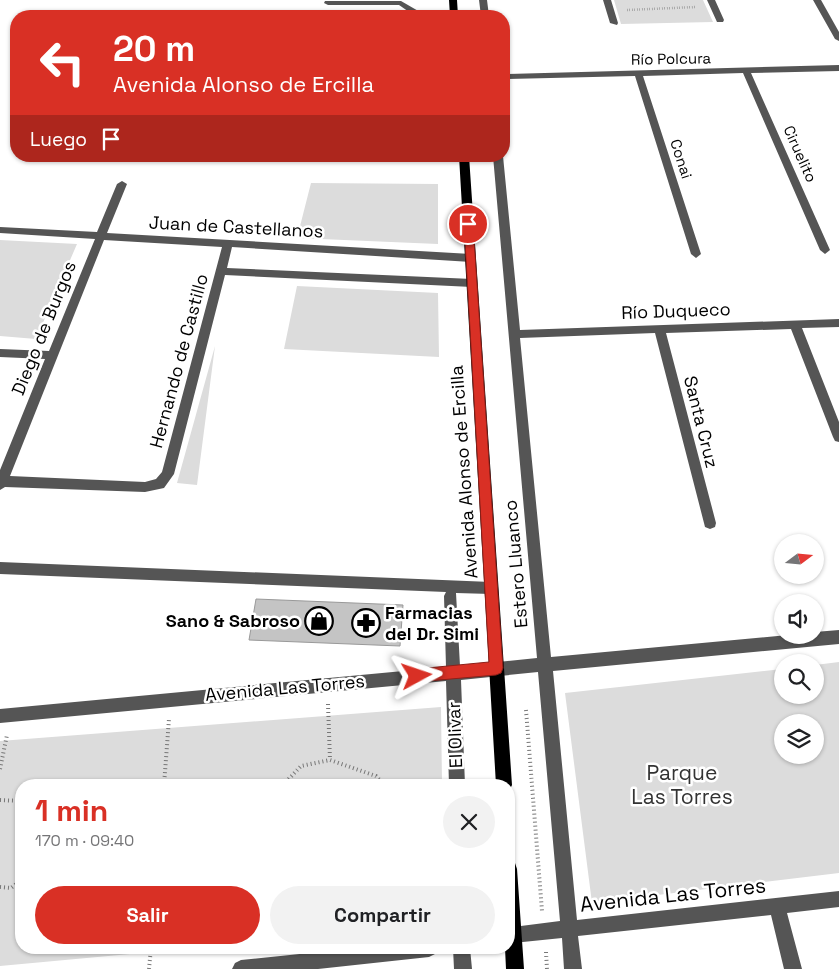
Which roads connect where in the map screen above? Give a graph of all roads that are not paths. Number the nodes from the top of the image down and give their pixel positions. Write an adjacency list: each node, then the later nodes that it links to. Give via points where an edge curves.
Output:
1 (607, 0): 7 (street)
2 (817, 0): 8 (street)
3 (328, 3): 5 (street, via 401,3)
4 (713, 4): 6 (street)
5 (411, 10)
6 (720, 20)
7 (614, 23)
8 (839, 39)
9 (839, 68): 10 (street, Río Polcura)
10 (746, 71): 11 (street, Río Polcura); 19 (street, Ciruelito)
11 (638, 73): 12 (street, Río Polcura); 20 (street, Conai)
12 (510, 77)
13 (464, 162): 21 (main road, Avenida Alonso de Ercilla)
14 (499, 162): 27 (street, Estero Lluanco)
15 (122, 184): 17 (street, Diego de Burgos)
16 (0, 230): 17 (street, Juan de Castellanos)
17 (100, 236): 18 (street, Juan de Castellanos); 29 (street, Diego de Burgos)
18 (228, 245): 21 (street, Juan de Castellanos); 22 (street, Hernando de Castillo)
19 (825, 250)
20 (696, 254)
21 (471, 258): 23 (main road, Avenida Alonso de Ercilla)
22 (221, 272): 23 (street); 31 (street, Hernando de Castillo, via 168,474 160,484 145,487)
23 (472, 284): 34 (main road, Avenida Alonso de Ercilla)
24 (839, 323): 25 (street, Río Duqueco)
25 (795, 325): 26 (street, Río Duqueco); 30 (street)
26 (660, 329): 27 (street, Río Duqueco); 32 (street, Santa Cruz)
27 (514, 334): 37 (street, Estero Lluanco)
28 (0, 353): 29 (street)
29 (52, 355): 31 (street, Diego de Burgos)
30 (839, 437)
31 (0, 483)
32 (710, 523)
33 (0, 568): 34 (street)
34 (491, 588): 38 (main road, Avenida Alonso de Ercilla)
35 (451, 596): 39 (street, El Olivar)
36 (839, 636): 37 (street, Avenida Las Torres)
37 (544, 664): 38 (street, Avenida Las Torres); 45 (street, Estero Lluanco)
38 (496, 668): 39 (street, Avenida Las Torres); 42 (main road, Avenida Alonso de Ercilla)
39 (453, 672): 40 (street, Avenida Las Torres); 41 (street, El Olivar)
40 (5, 715)
41 (457, 779)
42 (504, 779)
43 (839, 899): 44 (street, Avenida Las Torres)
44 (777, 906): 45 (street, Avenida Las Torres); 54 (street)
45 (570, 929): 46 (street, Avenida Las Torres); 53 (street, Estero Lluanco)
46 (515, 935)
47 (375, 954): 50 (street)
48 (462, 954): 51 (street)
49 (514, 954): 52 (main road)
50 (241, 969)
51 (463, 969)
52 (514, 969)
53 (573, 969)
54 (793, 969)

